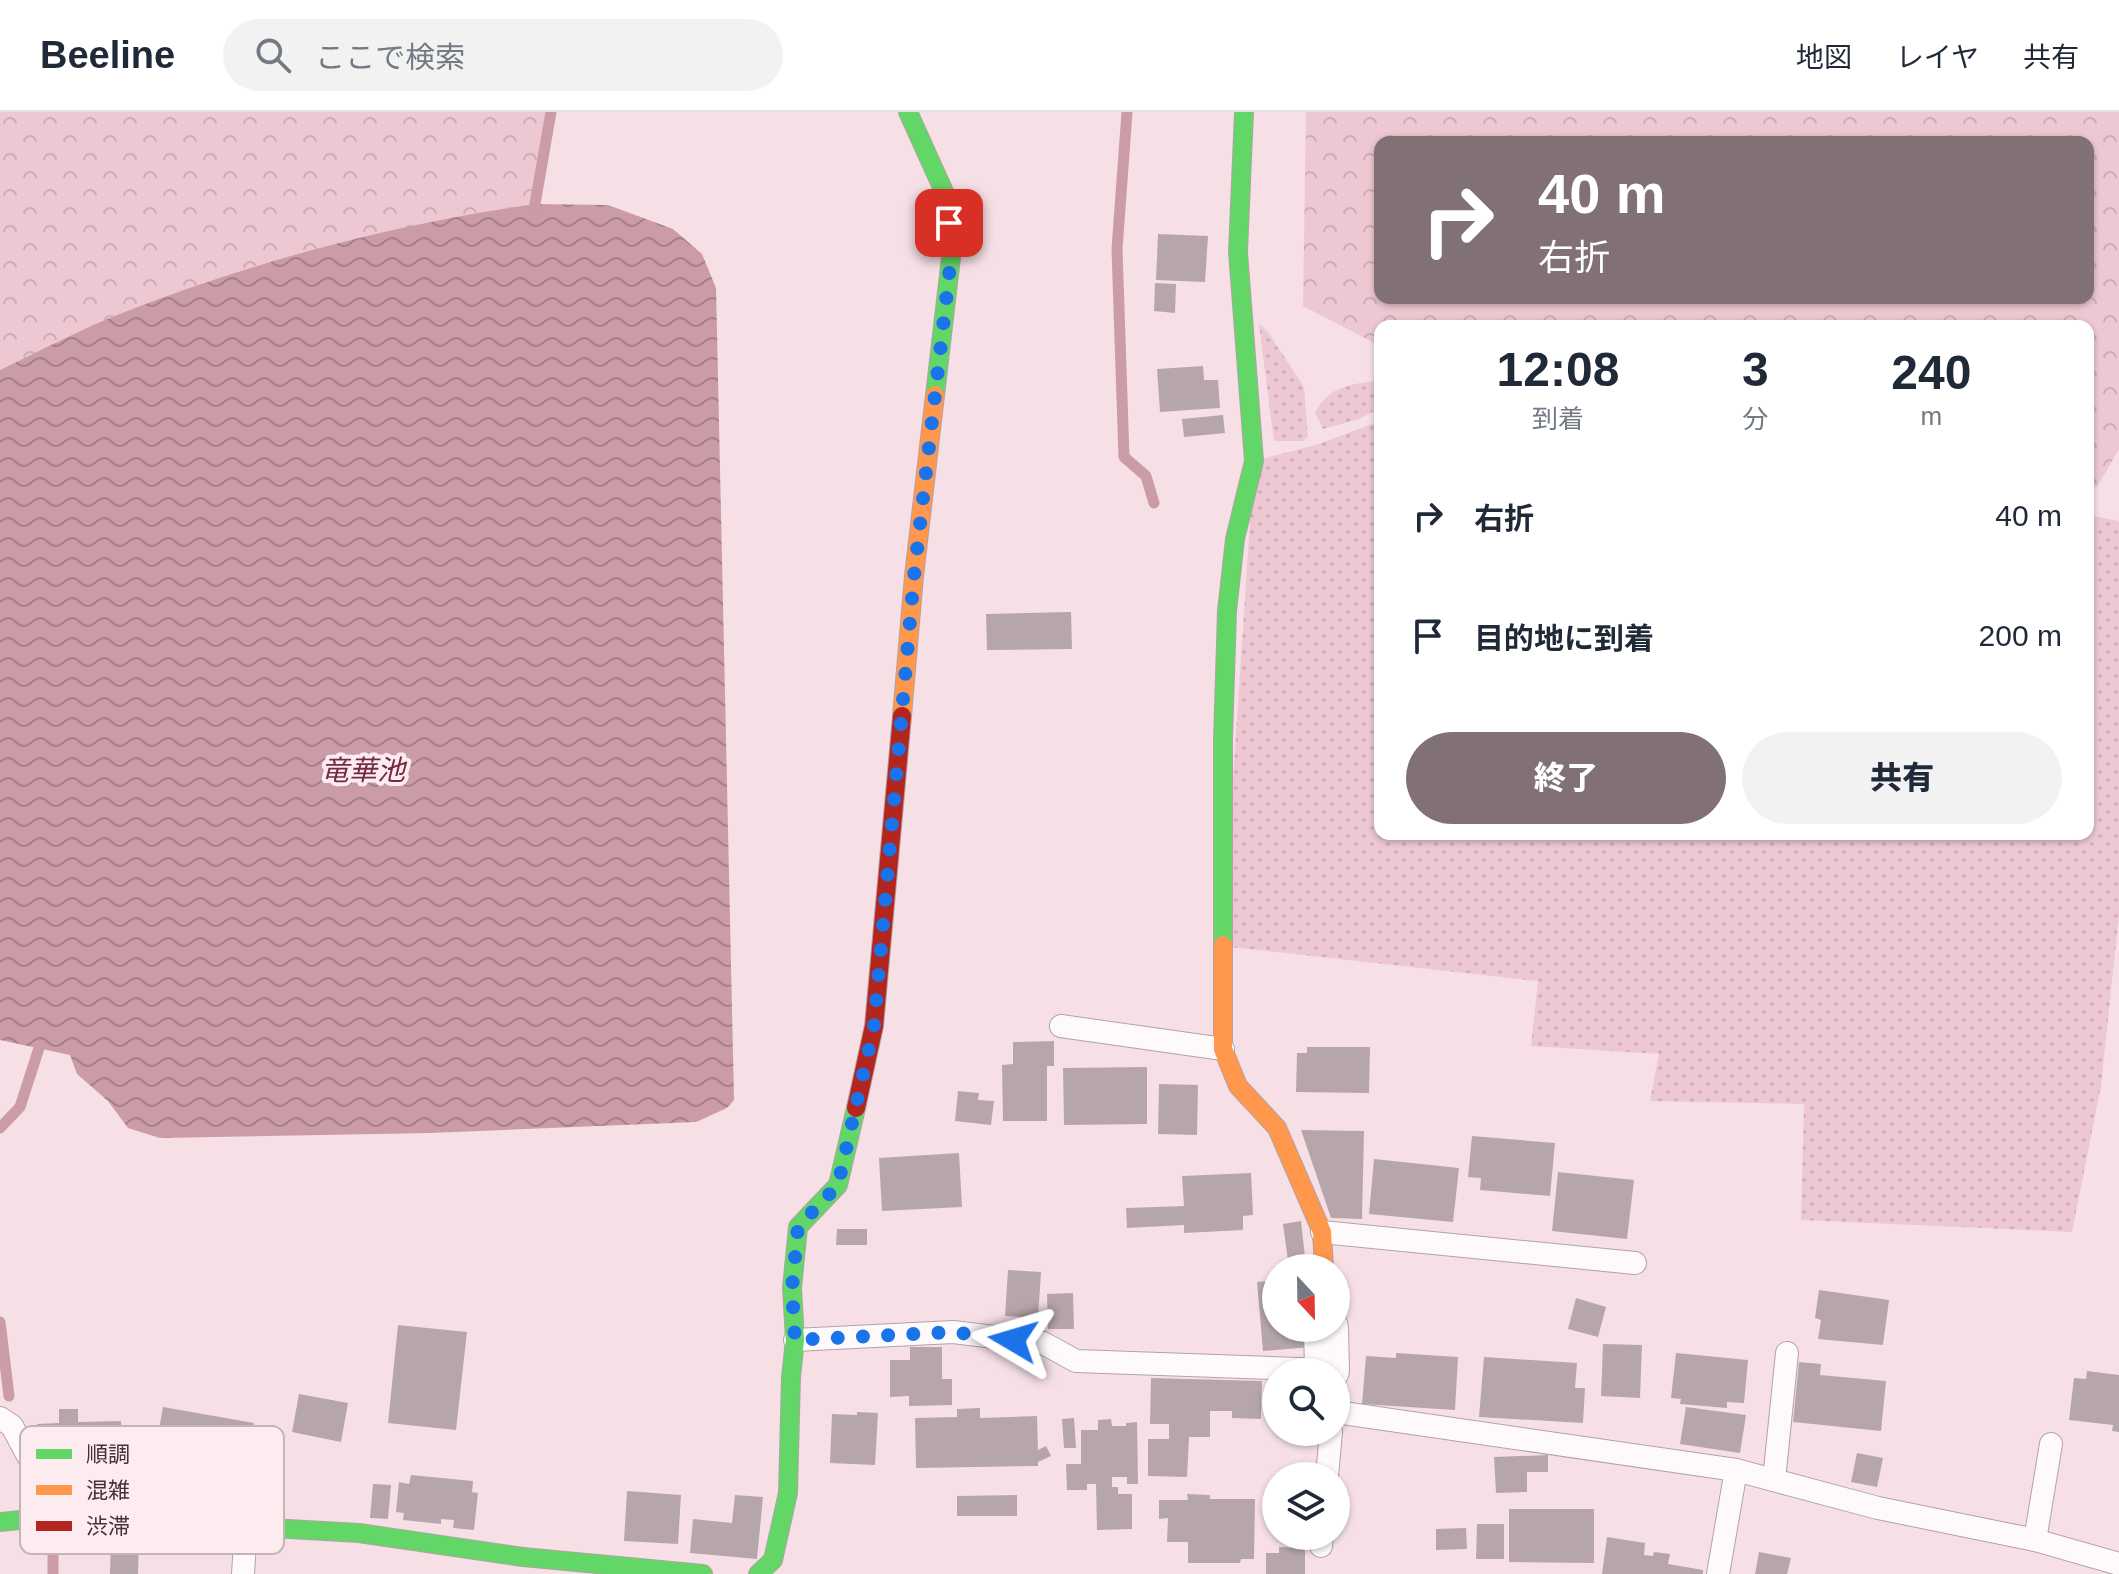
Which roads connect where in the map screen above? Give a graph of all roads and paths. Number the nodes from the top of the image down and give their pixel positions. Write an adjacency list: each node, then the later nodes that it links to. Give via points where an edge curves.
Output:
1 (908, 112): 8 (street, via 946,196 952,249 914,576 874,1026 838,1185 798,1227 792,1288)
2 (1244, 112): 4 (street, via 1238,252 1254,461 1235,539 1227,611)
3 (1061, 1026): 4 (lane)
4 (1223, 1049): 5 (street, via 1238,1086 1277,1128)
5 (1322, 1232): 6 (street); 7 (lane)
6 (1323, 1254)
7 (1635, 1263)
8 (795, 1340): 10 (lane, via 953,1332 1043,1343 1076,1361); 25 (street, via 788,1493 773,1560)
9 (1787, 1353): 16 (lane)
10 (1327, 1357)
11 (1350, 1414): 15 (lane)
12 (0, 1418): 13 (lane)
13 (20, 1441)
14 (2051, 1444): 20 (lane)
15 (1736, 1470): 16 (lane); 26 (lane)
16 (1774, 1480): 20 (lane)
17 (20, 1520): 18 (street)
18 (0, 1522)
19 (284, 1529): 24 (street, via 359,1533 523,1557)
20 (2035, 1540): 22 (lane)
21 (244, 1554): 23 (lane)
22 (2119, 1564)
23 (243, 1574)
24 (703, 1574)
25 (758, 1574)
26 (1718, 1574)

